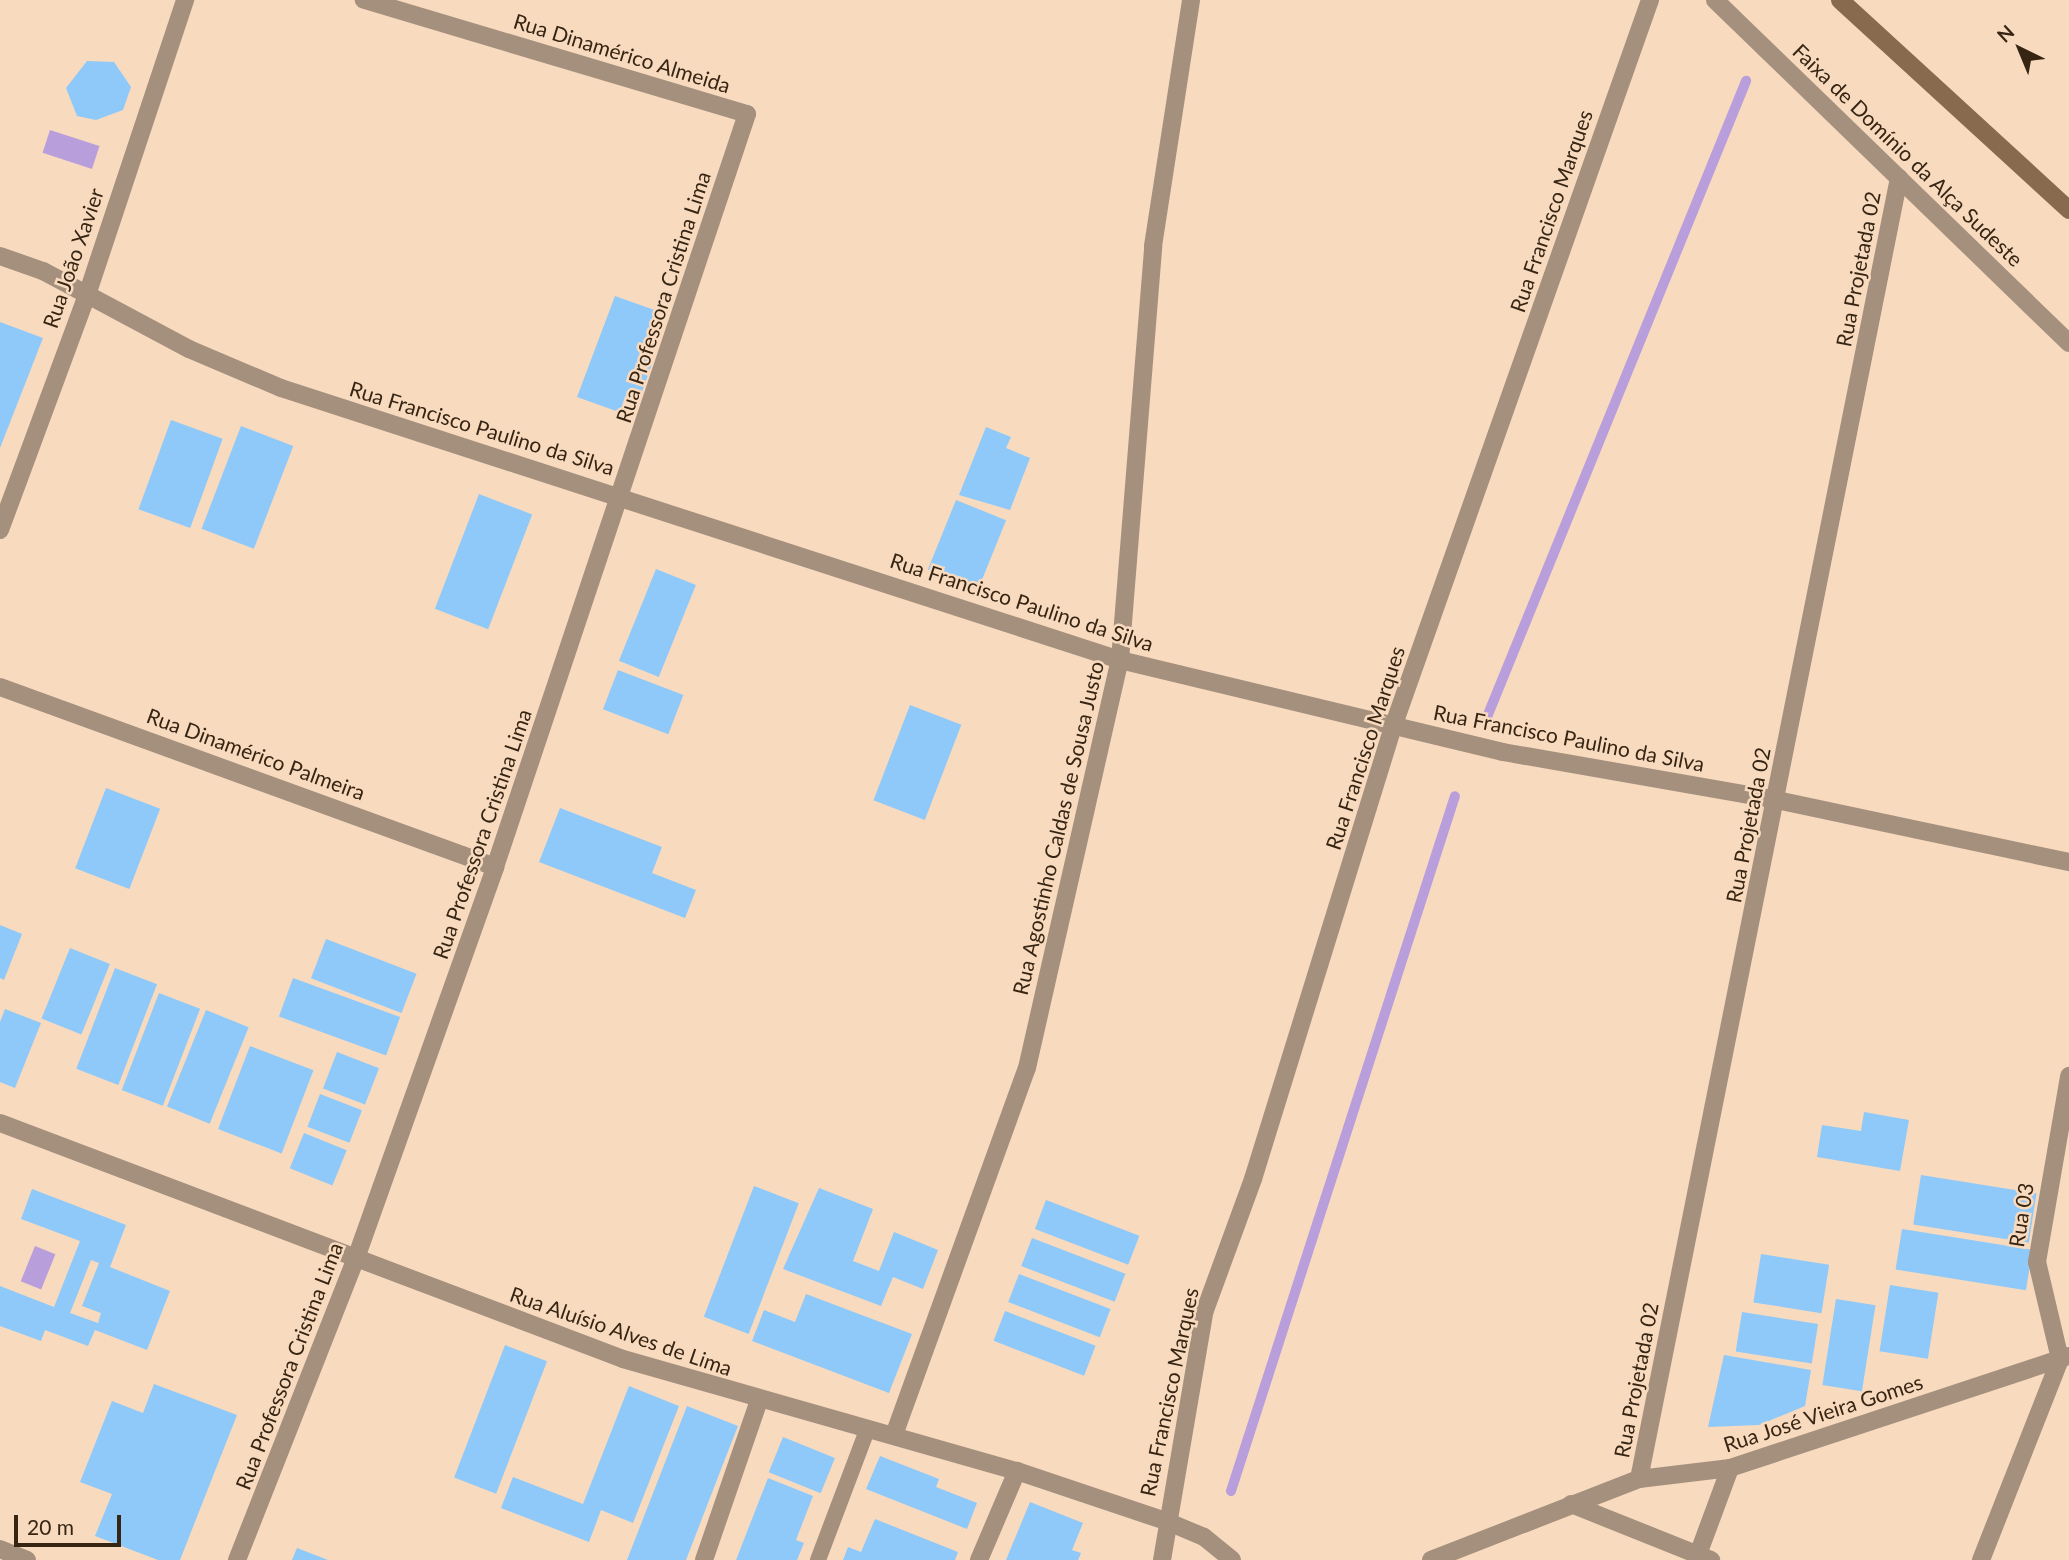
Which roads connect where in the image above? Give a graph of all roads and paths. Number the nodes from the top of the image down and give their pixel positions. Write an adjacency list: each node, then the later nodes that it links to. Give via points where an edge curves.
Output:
1 (185, 0): 11 (street, Rua João Xavier)
2 (364, 0): 7 (street, Rua Dinamérico Almeida)
3 (1191, 0): 15 (street, Rua Agostinho Caldas de Sousa Justo, via 1153,246)
4 (1650, 0): 17 (street, Rua Francisco Marques)
5 (1715, 0): 8 (street, Faixa de Domínio da Alça Sudeste)
6 (1840, 0): 9 (main road)
7 (747, 114): 13 (street, Rua Professora Cristina Lima)
8 (1899, 178): 12 (street, Faixa de Domínio da Alça Sudeste); 18 (street, Rua Projetada 02)
9 (2069, 210)
10 (0, 256): 11 (street, Rua Francisco Paulino da Silva)
11 (88, 292): 13 (street, Rua Francisco Paulino da Silva, via 189,349 281,388); 14 (street, Rua João Xavier)
12 (2069, 343)
13 (622, 495): 15 (street, Rua Francisco Paulino da Silva); 20 (street, Rua Professora Cristina Lima)
14 (0, 530)
15 (1120, 660): 17 (street, Rua Francisco Paulino da Silva); 27 (street, Rua Agostinho Caldas de Sousa Justo, via 1027,1068)
16 (0, 687): 20 (street, Rua Dinamérico Palmeira)
17 (1393, 727): 18 (street, Rua Francisco Paulino da Silva, via 1503,752); 32 (street, Rua Francisco Marques, via 1253,1179 1205,1313)
18 (1777, 800): 19 (street, Rua Francisco Paulino da Silva); 30 (street, Rua Projetada 02)
19 (2069, 862)
20 (495, 867): 23 (street, Rua Professora Cristina Lima)
21 (2069, 1076): 24 (street, Rua 03, via 2037,1262)
22 (0, 1123): 23 (street, Rua Aluísio Alves de Lima)
23 (355, 1261): 25 (street, Rua Aluísio Alves de Lima, via 623,1359); 36 (street, Rua Professora Cristina Lima)
24 (2065, 1358): 28 (street, Rua José Vieira Gomes); 43 (street)
25 (759, 1401): 26 (street, Rua Aluísio Alves de Lima); 37 (street)
26 (867, 1430): 27 (street, Rua Aluísio Alves de Lima); 38 (lane)
27 (894, 1436): 29 (street, Rua Aluísio Alves de Lima)
28 (1730, 1468): 30 (street, Rua José Vieira Gomes); 34 (street)
29 (1017, 1471): 32 (street, Rua Aluísio Alves de Lima); 39 (street)
30 (1639, 1479): 31 (street, Rua José Vieira Gomes)
31 (1571, 1504): 34 (street); 42 (street, Rua José Vieira Gomes)
32 (1166, 1521): 40 (street, Rua Francisco Marques); 41 (street, Rua Aluísio Alves de Lima, via 1204,1537)
33 (0, 1549): 35 (street)
34 (1701, 1558)
35 (27, 1560)
36 (237, 1560)
37 (704, 1560)
38 (818, 1560)
39 (979, 1560)
40 (1162, 1560)
41 (1232, 1560)
42 (1431, 1560)
43 (1981, 1560)

